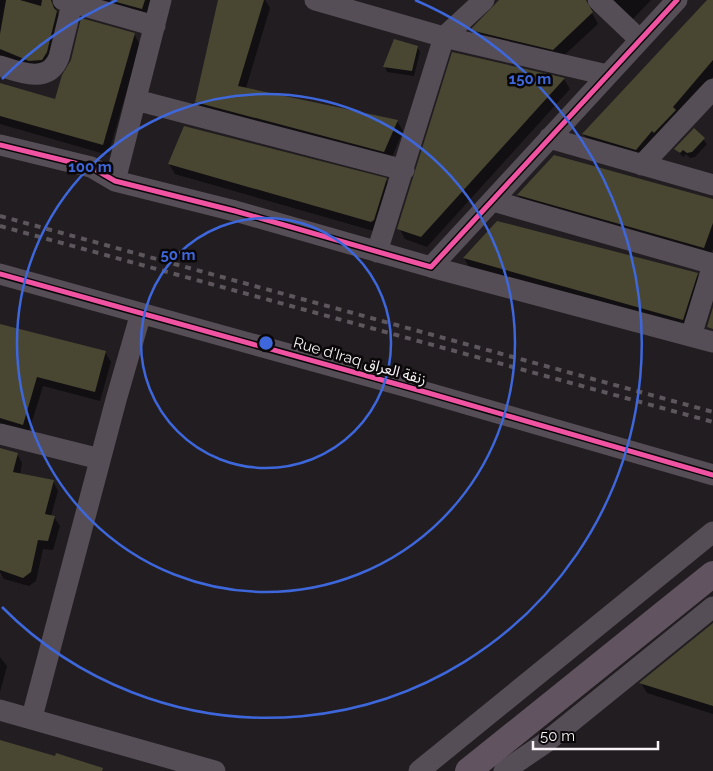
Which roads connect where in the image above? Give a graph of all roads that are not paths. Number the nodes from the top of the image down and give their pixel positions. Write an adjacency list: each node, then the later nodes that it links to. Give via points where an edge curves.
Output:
1 (161, 0): 7 (street)
2 (315, 0): 8 (street)
3 (484, 0): 8 (street)
4 (598, 0): 9 (street)
5 (677, 0): 9 (street)
6 (69, 1): 7 (street); 10 (street, via 59,57 50,71 23,74)
7 (155, 26): 13 (street)
8 (444, 37): 11 (street); 17 (street)
9 (640, 40): 11 (street)
10 (0, 66)
11 (608, 75): 14 (street)
12 (713, 89): 16 (street)
13 (136, 100): 17 (street); 18 (street)
14 (549, 138): 16 (street); 20 (street)
15 (0, 145): 18 (street, via 91,167)
16 (642, 165): 19 (street)
17 (404, 170): 21 (street)
18 (116, 181): 21 (street)
19 (713, 185)
20 (493, 201): 22 (street); 23 (street)
21 (377, 252): 23 (street)
22 (713, 264): 26 (street)
23 (431, 267): 26 (street)
24 (0, 274): 25 (street, Rue d'Iraq زنقة العراق)
25 (141, 313): 29 (street); 30 (street, Rue d'Iraq زنقة العراق)
26 (692, 336): 27 (street)
27 (713, 342)
28 (0, 434): 29 (street)
29 (100, 459): 35 (street)
30 (713, 475)
31 (713, 532): 37 (street)
32 (713, 574): 38 (main road)
33 (713, 607): 39 (street, via 545,743)
34 (0, 710): 35 (street)
35 (32, 717): 36 (street)
36 (215, 771)
37 (419, 771)
38 (468, 771)
39 (504, 771)

